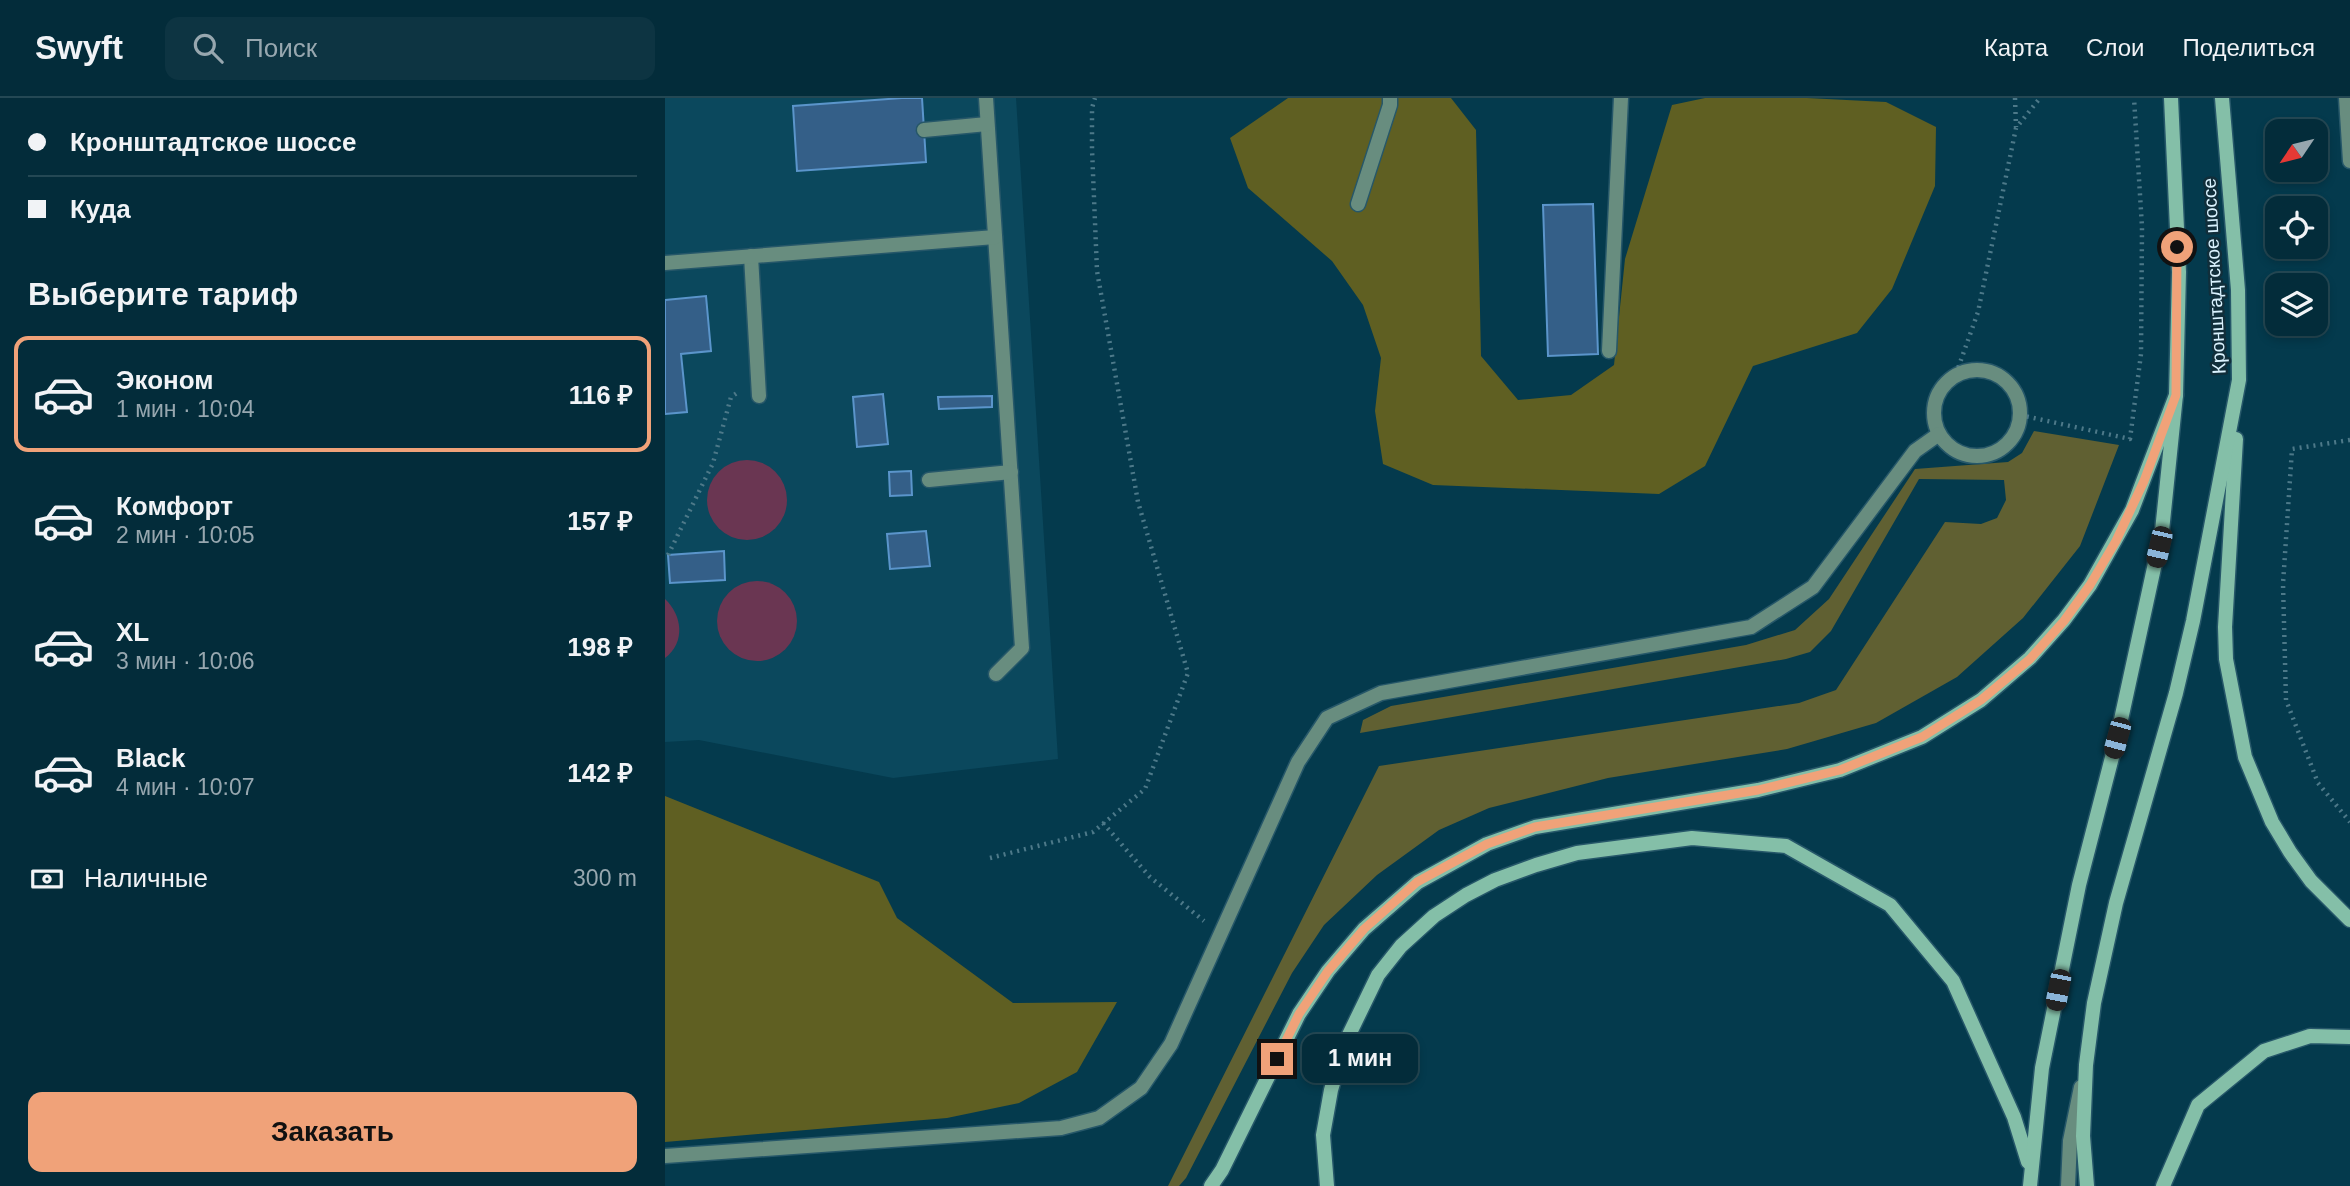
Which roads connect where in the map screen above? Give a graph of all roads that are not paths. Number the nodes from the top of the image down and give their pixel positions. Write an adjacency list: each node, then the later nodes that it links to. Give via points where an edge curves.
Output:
1 (986, 98): 7 (lane)
2 (1390, 98): 11 (lane)
3 (1621, 98): 15 (lane)
4 (2171, 98): 17 (main road, Кронштадтское шоссе, via 2179,272)
5 (2222, 98): 16 (main road, Кронштадтское шоссе, via 2238,290)
6 (2346, 98): 8 (lane)
7 (987, 124): 9 (lane); 12 (lane)
8 (2349, 128): 10 (lane)
9 (924, 130)
10 (2350, 161)
11 (1358, 204)
12 (995, 237): 13 (lane); 20 (lane)
13 (751, 256): 14 (lane); 18 (lane)
14 (665, 263)
15 (1609, 351)
16 (2239, 380): 23 (main road, via 2225,627 2237,723 2271,822 2311,881); 25 (main road, Кронштадтское шоссе, via 2193,621 2116,903)
17 (2176, 395): 27 (main road, Кронштадтское шоссе, via 2162,531 2079,885 2042,1068); 28 (main road, via 2132,510 2090,585 2030,659 1981,700 1922,737 1840,770 1758,790 1535,827 1487,844 1417,882 1364,929 1328,971 1299,1014)
18 (759, 396)
19 (1939, 434): 19 (lane, via 1933,411 1940,390 1956,374 1978,370 2000,376 2015,393 2020,415 2014,436 1997,452 1975,457 1953,450); 26 (lane, via 1915,451 1812,587 1751,627 1381,693 1327,718 1298,762 1171,1044 1141,1088 1099,1118 1061,1128)
20 (1010, 472): 21 (lane); 22 (lane, via 1022,648)
21 (929, 480)
22 (996, 674)
23 (2350, 920)
24 (2350, 1037): 33 (main road, via 2310,1036 2264,1051 2198,1105)
25 (2086, 1065): 31 (lane, Кронштадтское шоссе, via 2070,1141); 32 (main road, Кронштадтское шоссе, via 2083,1136)
26 (665, 1156)
27 (2030, 1170): 29 (main road, via 2014,1117 1953,981 1890,905 1786,846 1692,838 1577,853 1536,864 1467,895 1434,916 1401,946 1377,975 1345,1044 1323,1135); 30 (main road, Кронштадтское шоссе)
28 (1211, 1186)
29 (1327, 1186)
30 (2030, 1186)
31 (2068, 1186)
32 (2087, 1186)
33 (2163, 1186)

